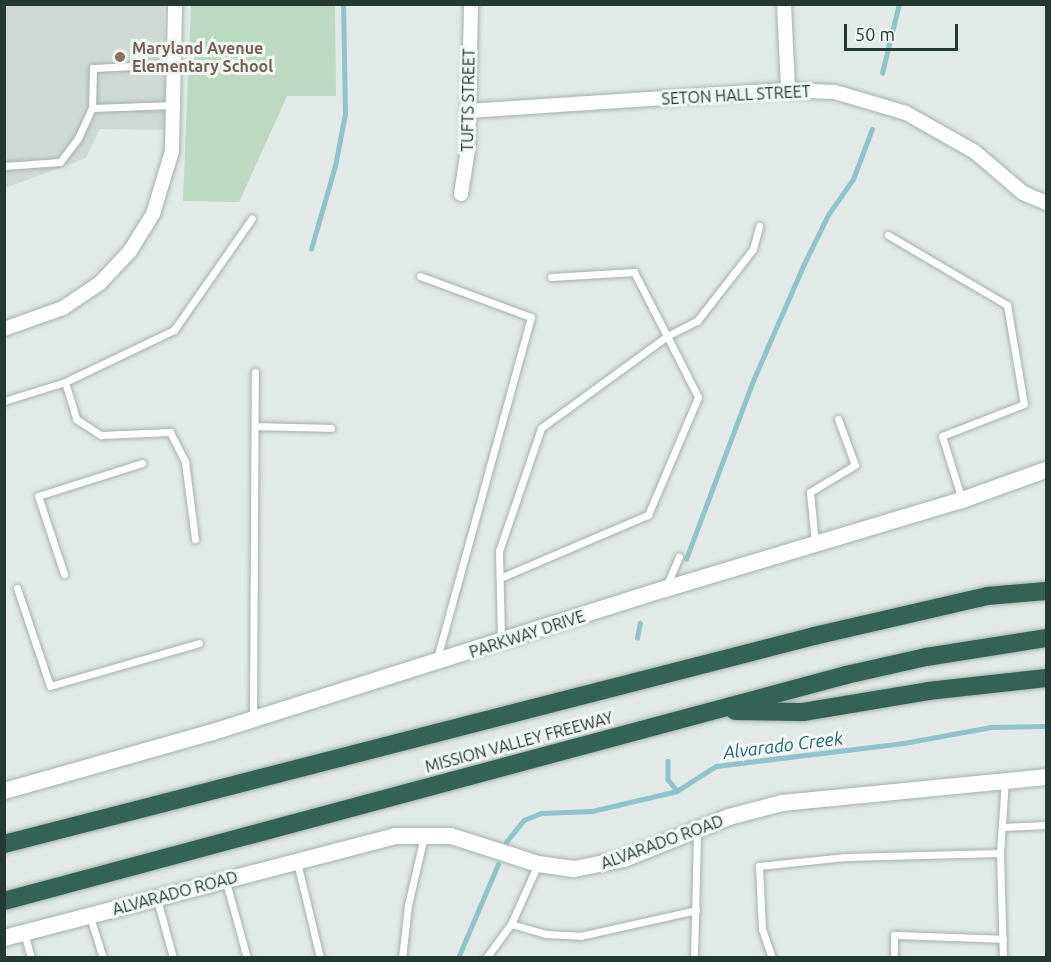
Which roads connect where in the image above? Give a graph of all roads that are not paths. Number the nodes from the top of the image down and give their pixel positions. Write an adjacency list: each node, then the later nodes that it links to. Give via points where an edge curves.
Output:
1 (175, 4): 4 (street)
2 (471, 4): 8 (street, TUFTS STREET)
3 (784, 4): 5 (street)
4 (176, 63): 6 (street); 7 (lane, via 93,68)
5 (788, 90): 8 (street, SETON HALL STREET); 11 (street, SETON HALL STREET, via 835,92 906,113 975,152 1023,193)
6 (174, 105): 7 (lane); 17 (street, via 168,173 153,214 130,251 82,297 43,318)
7 (92, 108): 9 (lane, via 78,138 60,162)
8 (468, 111): 10 (street, TUFTS STREET, via 468,150)
9 (4, 166)
10 (461, 194)
11 (1047, 202)
12 (252, 218): 20 (lane, via 174,330)
13 (759, 226): 18 (lane, via 753,249 697,321)
14 (888, 235): 27 (lane, via 1007,305 1024,404 942,436)
15 (420, 276): 41 (lane, via 531,317)
16 (551, 277): 18 (lane, via 634,272)
17 (4, 329)
18 (667, 336): 32 (lane, via 541,428 499,551); 32 (lane, via 698,397 648,516)
19 (255, 372): 23 (lane)
20 (65, 382): 21 (lane); 28 (lane, via 76,419 101,435 170,432 185,462)
21 (4, 401)
22 (838, 419): 29 (lane, via 855,465 810,492)
23 (255, 426): 24 (lane); 44 (lane)
24 (332, 428)
25 (142, 463): 31 (lane, via 38,496)
26 (1047, 470): 27 (street, PARKWAY DRIVE)
27 (962, 500): 29 (street, PARKWAY DRIVE)
28 (195, 538)
29 (816, 546): 35 (street, PARKWAY DRIVE)
30 (679, 557): 35 (lane)
31 (64, 574)
32 (500, 578): 40 (lane)
33 (1047, 584): 37 (highway)
34 (16, 588): 39 (lane, via 50,686)
35 (665, 589): 40 (street, PARKWAY DRIVE)
36 (1047, 591): 37 (highway, MISSION VALLEY FREEWAY)
37 (987, 596): 52 (highway, MISSION VALLEY FREEWAY, via 814,636)
38 (1047, 638): 43 (highway, MISSION VALLEY FREEWAY, via 926,657)
39 (199, 643)
40 (501, 643): 41 (street, PARKWAY DRIVE)
41 (436, 663): 44 (street, PARKWAY DRIVE)
42 (1047, 678): 43 (highway, via 928,691 803,712)
43 (712, 711): 58 (highway, MISSION VALLEY FREEWAY)
44 (254, 718): 47 (street, PARKWAY DRIVE)
45 (1047, 777): 46 (street, ALVARADO ROAD)
46 (1005, 780): 49 (lane); 50 (street, ALVARADO ROAD, via 808,799 757,809)
47 (4, 791)
48 (1047, 825): 49 (lane)
49 (1003, 827): 53 (lane)
50 (697, 828): 55 (street, ALVARADO ROAD, via 608,864 574,869); 59 (lane)
51 (424, 833): 54 (street, ALVARADO ROAD, via 395,836); 55 (street, ALVARADO ROAD, via 451,836); 70 (lane, via 408,905)
52 (4, 844)
53 (1000, 853): 64 (lane); 73 (lane, via 846,857 759,866 762,929)
54 (297, 861): 56 (street, ALVARADO ROAD); 69 (lane)
55 (538, 864): 61 (lane)
56 (226, 880): 57 (street, ALVARADO ROAD); 68 (lane)
57 (157, 898): 60 (street, ALVARADO ROAD); 67 (lane)
58 (4, 901)
59 (696, 910): 61 (lane, via 580,936 546,934); 72 (lane)
60 (90, 916): 62 (street, ALVARADO ROAD); 66 (lane)
61 (511, 924): 71 (lane)
62 (24, 933): 63 (street, ALVARADO ROAD); 65 (lane)
63 (4, 938)
64 (1003, 939): 74 (lane, via 894,935); 75 (lane)
65 (31, 957)
66 (103, 957)
67 (173, 957)
68 (247, 957)
69 (320, 957)
70 (402, 957)
71 (486, 957)
72 (694, 957)
73 (772, 957)
74 (894, 957)
75 (1003, 957)

